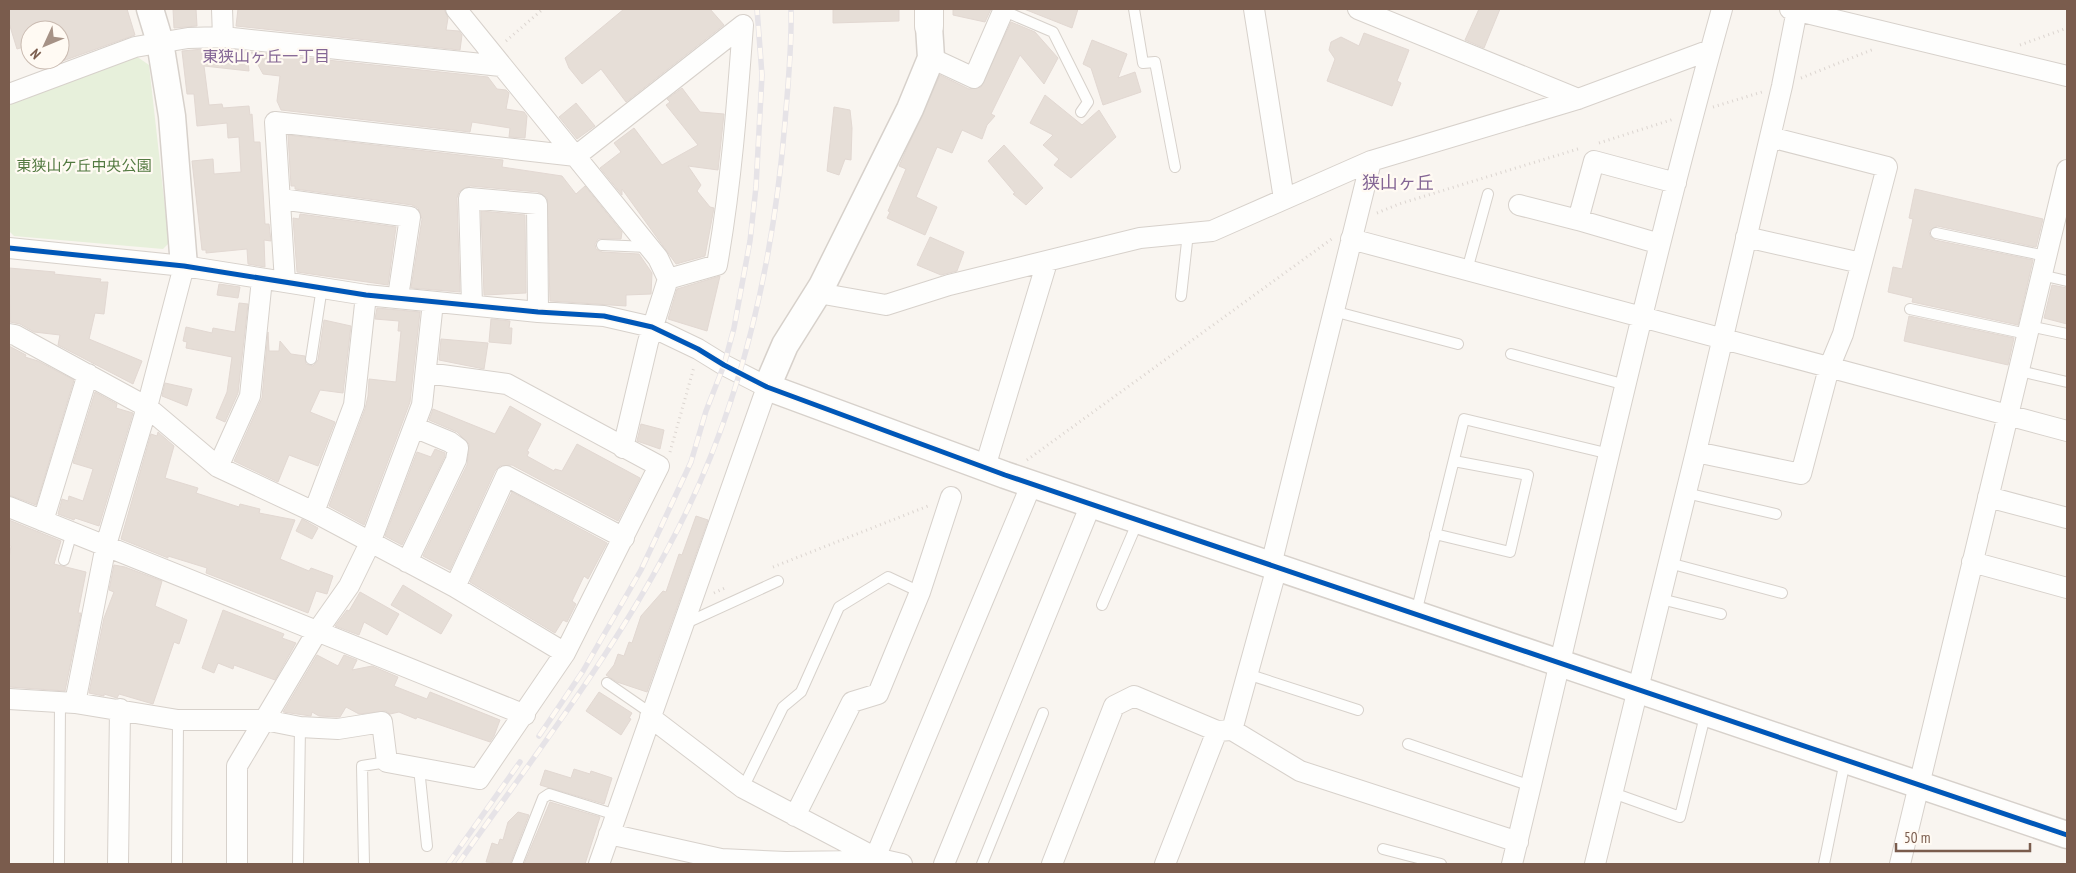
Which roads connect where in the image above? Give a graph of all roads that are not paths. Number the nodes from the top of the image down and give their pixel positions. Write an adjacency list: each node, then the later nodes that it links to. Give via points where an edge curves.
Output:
1 (150, 9): 12 (street)
2 (222, 9): 11 (street)
3 (456, 9): 15 (street)
4 (1134, 9): 23 (lane, via 1143,63 1155,62)
5 (1254, 9): 29 (street)
6 (1358, 9): 18 (street)
7 (1722, 9): 13 (street)
8 (1794, 9): 16 (street); 20 (street)
9 (1004, 10): 14 (street, via 974,78); 19 (lane, via 1053,32 1088,102)
10 (929, 17): 14 (street)
11 (222, 37): 12 (street); 15 (street)
12 (160, 42): 17 (street, via 135,47); 42 (street, via 172,116)
13 (1710, 50): 18 (street); 25 (street)
14 (931, 58): 50 (street, via 910,109)
15 (497, 59): 21 (street)
16 (2067, 76)
17 (9, 94)
18 (1578, 99): 22 (street)
19 (1081, 112)
20 (1770, 137): 35 (street); 41 (street, via 1887,167)
21 (576, 156): 28 (street, via 275,122); 38 (street); 46 (street, via 743,25 732,158 717,265)
22 (1371, 161): 29 (street); 32 (street)
23 (1175, 167)
24 (2067, 170): 27 (street)
25 (1676, 183): 31 (street, via 1594,161); 36 (street)
26 (1488, 194): 44 (lane)
27 (2065, 194): 43 (street)
28 (281, 199): 48 (street); 53 (street, via 410,217)
29 (1284, 199): 33 (street, via 1212,231)
30 (1519, 205): 31 (street)
31 (1578, 220): 36 (street)
32 (1354, 230): 44 (street); 57 (street)
33 (1188, 233): 40 (street, via 1140,238); 52 (lane)
34 (1936, 234): 43 (lane)
35 (1746, 238): 41 (street); 64 (street)
36 (1660, 244): 59 (street)
37 (602, 245): 38 (lane)
38 (649, 247): 46 (street)
39 (9, 248): 42 (street)
40 (1047, 262): 50 (street, via 886,305); 84 (street)
41 (1861, 263): 68 (street, via 1843,334)
42 (184, 266): 45 (street); 75 (street)
43 (2043, 266): 47 (lane); 61 (street)
44 (1467, 270): 59 (street)
45 (262, 279): 48 (street); 83 (street, via 250,396)
46 (668, 279): 60 (street)
47 (2067, 281)
48 (285, 282): 49 (street)
49 (322, 287): 51 (street); 67 (lane)
50 (818, 293): 74 (street, via 785,345)
51 (366, 295): 53 (street); 91 (street, via 354,405)
52 (1181, 296)
53 (398, 297): 54 (street)
54 (433, 302): 55 (street); 70 (street)
55 (472, 305): 58 (street); 58 (street, via 469,198 537,204)
56 (1910, 308): 61 (lane)
57 (1333, 311): 65 (lane); 105 (street)
58 (538, 312): 60 (street, via 604,316)
59 (1642, 317): 64 (street); 73 (street)
60 (652, 327): 74 (street); 79 (street)
61 (2028, 330): 63 (lane); 69 (street)
62 (9, 334): 71 (street)
63 (2067, 334)
64 (1722, 338): 68 (street); 80 (street)
65 (1458, 344)
66 (1511, 354): 73 (lane)
67 (311, 359)
68 (1828, 368): 76 (street); 80 (street, via 1801,474)
69 (2020, 370): 72 (lane); 76 (street)
70 (427, 373): 77 (street, via 422,405); 79 (street, via 508,384)
71 (88, 374): 75 (street); 95 (street)
72 (2067, 382)
73 (1626, 385): 81 (street)
74 (767, 387): 84 (street); 115 (street)
75 (147, 407): 83 (street); 100 (street)
76 (2008, 415): 78 (street); 88 (street)
77 (414, 427): 99 (street); 102 (street, via 458,448 456,460)
78 (2067, 431)
79 (622, 448): 98 (street, via 659,466)
80 (1696, 452): 86 (street)
81 (1610, 454): 82 (lane, via 1464,420); 118 (street)
82 (1454, 461): 97 (lane); 97 (lane, via 1528,475 1510,552)
83 (218, 467): 91 (street)
84 (995, 471): 85 (street)
85 (1032, 483): 89 (street); 150 (street)
86 (1686, 493): 92 (lane); 104 (street)
87 (951, 497): 109 (street)
88 (1988, 497): 93 (street); 103 (street)
89 (1091, 504): 94 (street); 161 (street)
90 (9, 507): 95 (street)
91 (314, 512): 99 (street)
92 (1776, 514)
93 (2067, 518)
94 (1138, 520): 105 (street); 112 (lane)
95 (43, 521): 96 (street)
96 (72, 532): 100 (street); 101 (lane)
97 (1435, 534): 113 (lane)
98 (624, 538): 107 (street, via 506,476); 117 (street)
99 (370, 543): 102 (street); 116 (street, via 349,586)
100 (106, 545): 116 (street); 123 (street)
101 (64, 560)
102 (407, 562): 107 (street)
103 (1972, 562): 108 (street); 139 (street)
104 (1669, 563): 110 (lane); 111 (street)
105 (1274, 566): 113 (street); 119 (street)
106 (778, 581): 115 (lane)
107 (455, 587): 117 (street)
108 (2067, 588)
109 (920, 592): 140 (lane, via 888,577 839,607 801,692 783,707); 143 (street, via 878,694 852,702)
110 (1782, 594)
111 (1661, 599): 114 (lane); 121 (street)
112 (1102, 605)
113 (1415, 614): 118 (street)
114 (1721, 614)
115 (683, 624): 129 (street)
116 (318, 630): 128 (street); 131 (street)
117 (565, 653): 128 (street)
118 (1560, 664): 121 (street); 138 (street)
119 (1247, 674): 125 (lane); 133 (street)
120 (606, 683): 129 (lane)
121 (1639, 690): 126 (street); 141 (street)
122 (9, 699): 123 (street)
123 (67, 703): 124 (street); 152 (lane)
124 (120, 709): 130 (street); 153 (street)
125 (1358, 710)
126 (1706, 712): 135 (street); 141 (lane, via 1680,817)
127 (1043, 713): 162 (lane)
128 (525, 714): 137 (street, via 479,779)
129 (651, 715): 140 (street); 142 (street)
130 (178, 720): 131 (street); 154 (lane)
131 (265, 720): 132 (street); 155 (street, via 237,766)
132 (300, 727): 136 (street, via 338,729 382,722); 156 (lane)
133 (1224, 730): 146 (street, via 1300,771); 163 (street, via 1134,696 1114,706); 164 (street)
134 (1408, 744): 138 (lane)
135 (1845, 761): 139 (street); 168 (lane)
136 (387, 762): 137 (street); 157 (lane, via 362,766)
137 (419, 768): 147 (lane)
138 (1531, 786): 146 (street)
139 (1919, 786): 145 (street); 169 (street)
140 (743, 788): 143 (street)
141 (1613, 793): 167 (street)
142 (616, 815): 144 (street); 158 (lane, via 549,794 542,798)
143 (795, 816): 150 (street)
144 (610, 834): 149 (street); 159 (street)
145 (2067, 835)
146 (1518, 842): 166 (street)
147 (427, 846)
148 (1383, 849): 165 (lane)
149 (720, 862): 151 (street)
150 (870, 862): 151 (street); 160 (street)
151 (785, 863)
152 (59, 864)
153 (118, 864)
154 (177, 864)
155 (237, 864)
156 (298, 864)
157 (364, 864)
158 (517, 864)
159 (599, 864)
160 (902, 864)
161 (944, 864)
162 (982, 864)
163 (1052, 864)
164 (1164, 864)
165 (1441, 864)
166 (1512, 864)
167 (1595, 864)
168 (1824, 864)
169 (1900, 864)

